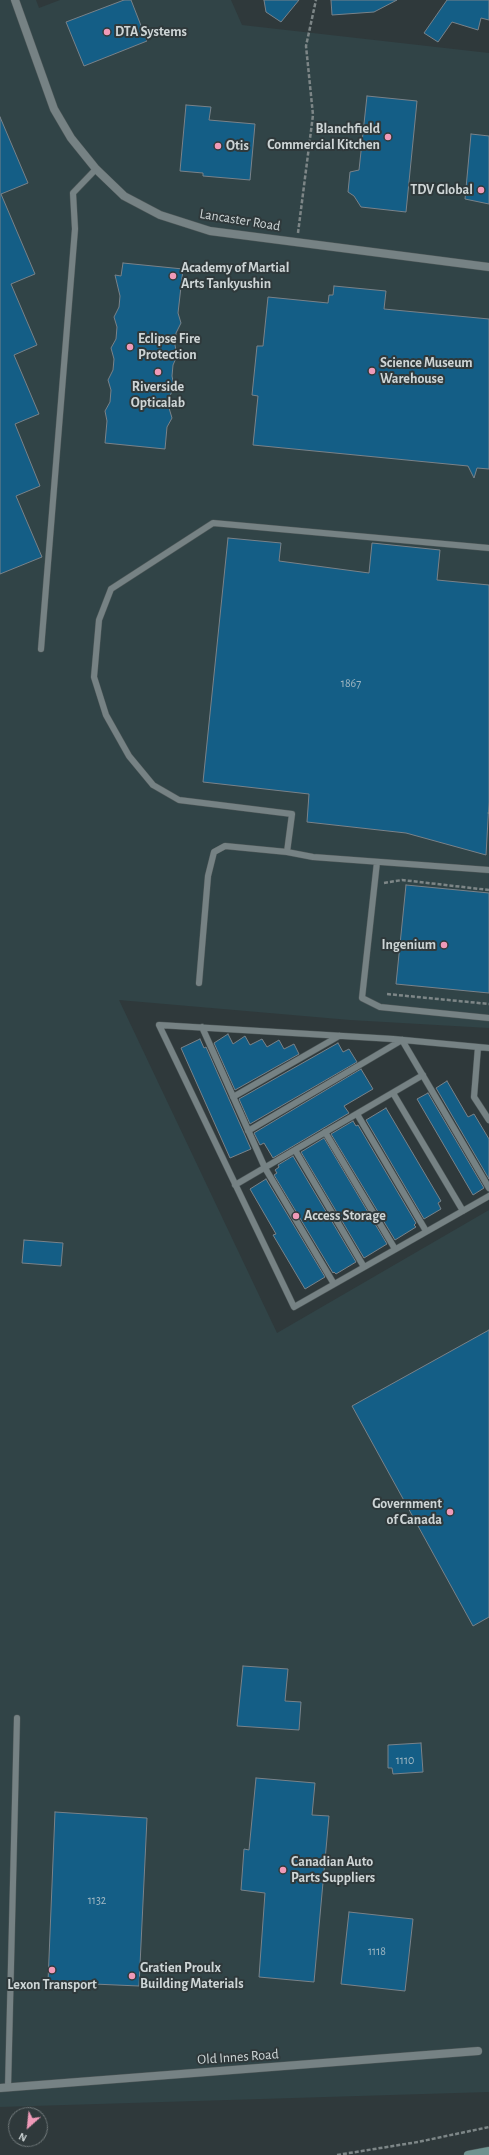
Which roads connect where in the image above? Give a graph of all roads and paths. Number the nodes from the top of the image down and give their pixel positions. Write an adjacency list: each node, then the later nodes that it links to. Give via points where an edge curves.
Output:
1 (15, 0): 3 (street, Lancaster Road, via 54,109 71,138)
2 (316, 0): 4 (path, via 306,46 313,115)
3 (96, 169): 4 (street, Lancaster Road, via 124,196 160,215 210,231); 7 (lane, via 72,193 75,229)
4 (297, 241): 5 (street, Lancaster Road)
5 (489, 267)
6 (489, 548): 8 (lane, via 213,523 111,589 99,620 94,677 106,715 129,756 153,785 179,800 292,814)
7 (41, 649)
8 (287, 852): 9 (lane, via 313,857); 13 (lane, via 225,846 214,852 206,892)
9 (377, 862): 10 (lane); 11 (lane)
10 (489, 870)
11 (375, 884): 12 (path, via 402,880); 16 (lane, via 362,998 380,1007)
12 (489, 890)
13 (199, 983)
14 (387, 994): 15 (path)
15 (489, 1004)
16 (489, 1018)
17 (202, 1028): 18 (lane); 24 (lane); 31 (lane, via 159,1025)
18 (340, 1036): 19 (lane); 24 (lane)
19 (402, 1040): 20 (lane); 22 (lane); 27 (lane)
20 (478, 1047): 21 (lane); 26 (lane, via 474,1096)
21 (489, 1048)
22 (423, 1075): 23 (lane); 32 (lane)
23 (393, 1093): 25 (lane); 34 (lane)
24 (233, 1097): 27 (lane)
25 (356, 1114): 28 (lane); 35 (lane)
26 (489, 1120)
27 (248, 1131): 30 (lane)
28 (325, 1132): 29 (lane); 36 (lane)
29 (295, 1150): 30 (lane); 37 (lane)
30 (265, 1168): 31 (lane); 38 (lane)
31 (235, 1185): 38 (lane, via 294,1308)
32 (489, 1188)
33 (489, 1196): 34 (lane)
34 (463, 1211): 35 (lane)
35 (426, 1232): 36 (lane)
36 (395, 1249): 37 (lane)
37 (364, 1267): 38 (lane)
38 (334, 1284)
39 (17, 1718): 41 (lane)
40 (478, 2051): 41 (street, Old Innes Road)
41 (4, 2088)
42 (489, 2127): 44 (path)
43 (489, 2151): 45 (main road)
44 (337, 2155)
45 (468, 2155)

